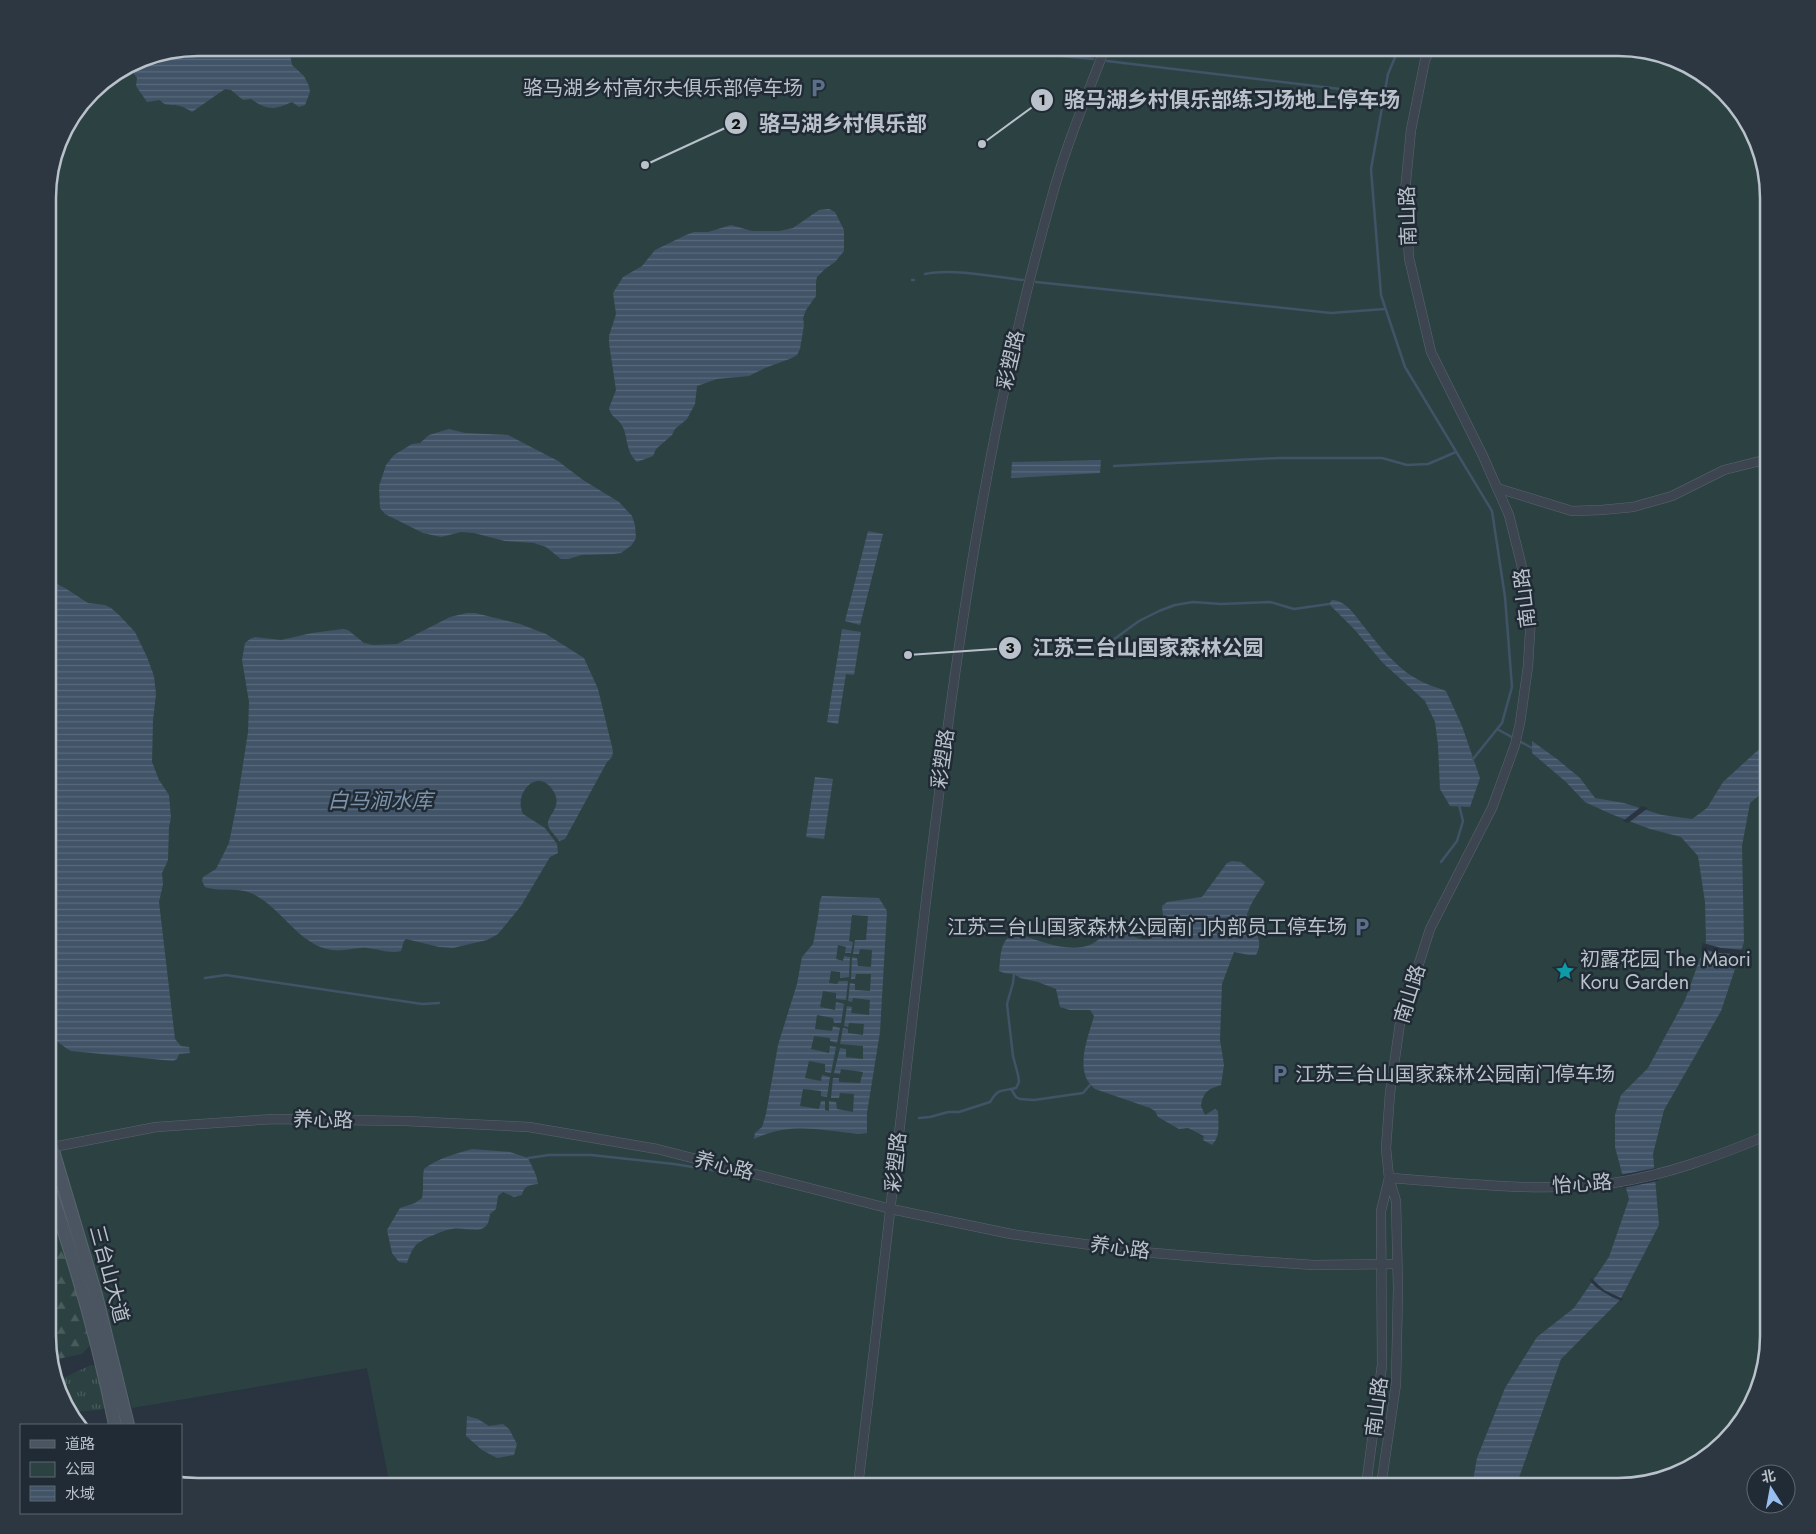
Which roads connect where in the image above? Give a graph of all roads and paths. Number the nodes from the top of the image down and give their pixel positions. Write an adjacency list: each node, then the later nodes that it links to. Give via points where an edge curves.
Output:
1 (1102, 56): 10 (street, 彩塑路, via 1051,198 986,477 939,786)
2 (1427, 56): 4 (street, 南山路, via 1411,130 1405,191 1409,258 1431,352)
3 (1760, 461): 4 (street, via 1724,470 1672,496 1633,507 1572,511)
4 (1497, 488): 8 (street, 南山路, via 1509,515 1531,616 1520,723 1492,808 1430,929 1400,1023 1386,1148)
5 (1760, 1139): 8 (street, 怡心路, via 1667,1172 1615,1182 1524,1186)
6 (57, 1146): 10 (street, 养心路, via 156,1127 274,1119 406,1120 529,1127 657,1149)
7 (57, 1170): 14 (main road, 三台山大道, via 96,1296)
8 (1389, 1178): 11 (street, 南山路, via 1381,1211); 12 (street, 南山路, via 1396,1201)
9 (57, 1209): 13 (main road, 三台山大道, via 100,1355)
10 (891, 1209): 11 (street, 养心路, via 1011,1234 1142,1252 1313,1265); 15 (street, 彩塑路)
11 (1382, 1264): 12 (street, 养心路); 16 (street, 南山路, via 1382,1365)
12 (1396, 1264): 17 (street, 南山路, via 1396,1384)
13 (115, 1424)
14 (128, 1424)
15 (859, 1478)
16 (1367, 1478)
17 (1382, 1478)

